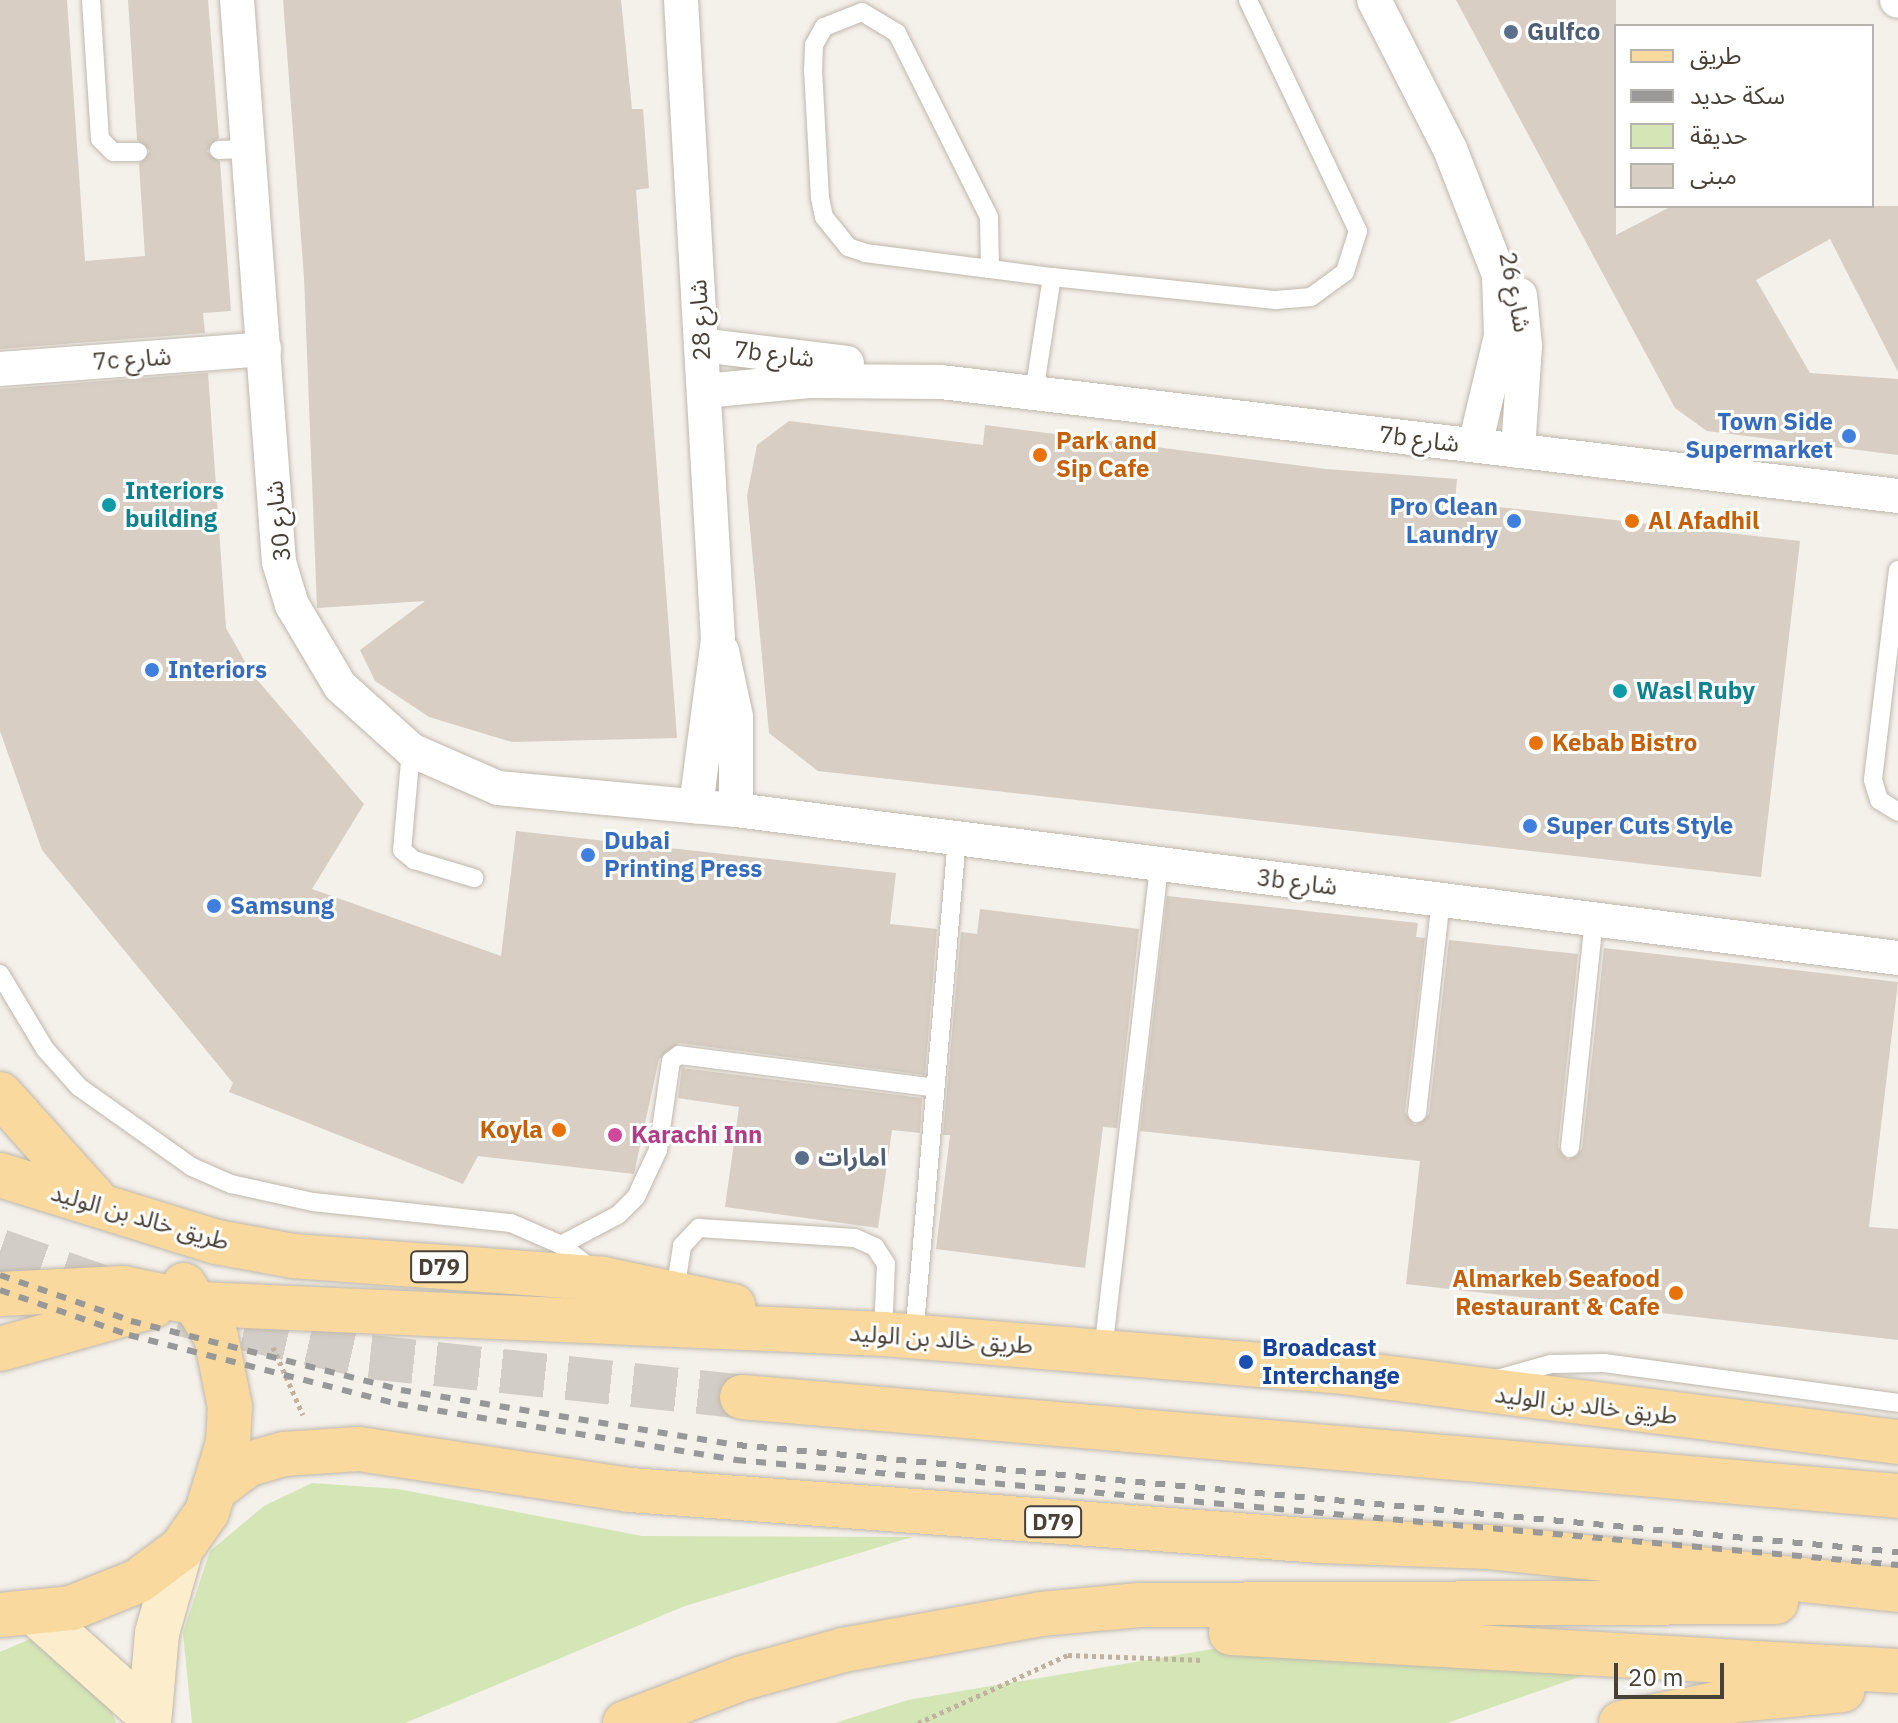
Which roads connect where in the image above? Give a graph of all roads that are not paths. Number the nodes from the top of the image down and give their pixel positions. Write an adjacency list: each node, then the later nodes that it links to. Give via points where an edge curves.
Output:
1 (91, 0): 7 (lane, via 100,139 113,152)
2 (237, 0): 11 (street, شارع 30, via 234,149)
3 (681, 0): 10 (street, شارع 28)
4 (1248, 0): 9 (lane, via 1353,209 1358,231 1345,272 1311,297 1276,300)
5 (1374, 0): 6 (street, شارع 26)
6 (1450, 149): 16 (street, شارع 26, via 1503,296 1501,336); 17 (street, شارع 26, via 1491,209 1519,285 1525,346)
7 (138, 152)
8 (990, 269): 8 (lane, via 865,253 833,233 820,198 813,69 814,45 841,15 881,18 909,53 989,217); 9 (lane)
9 (1052, 277): 15 (lane)
10 (701, 345): 13 (street, 7b شارع, via 889,368); 14 (street, شارع 28)
11 (264, 349): 12 (street, 7c شارع); 23 (street, شارع 30, via 279,562 292,605 340,686)
12 (0, 369)
13 (941, 382): 14 (street, 7b شارع, via 809,381); 15 (street, 7b شارع)
14 (704, 391): 21 (street, شارع 28)
15 (1034, 393): 16 (street, 7b شارع)
16 (1475, 445): 17 (street, 7b شارع)
17 (1518, 451): 18 (street, 7b شارع)
18 (1898, 496)
19 (1898, 570): 20 (lane)
20 (1896, 607): 22 (lane)
21 (718, 639): 24 (street, شارع 28); 25 (street, شارع 28, via 736,717)
22 (1890, 709): 26 (lane, via 1875,790)
23 (411, 750): 24 (street, شارع 30, via 498,788); 29 (lane, via 402,850 414,860)
24 (696, 807): 25 (street, 3b شارع)
25 (736, 810): 27 (street, 3b شارع)
26 (1898, 812)
27 (957, 838): 28 (street, 3b شارع); 34 (lane)
28 (1159, 864): 30 (street, 3b شارع); 48 (lane)
29 (474, 878)
30 (1441, 900): 31 (street, 3b شارع); 36 (lane)
31 (1594, 920): 32 (street, 3b شارع); 37 (lane)
32 (1898, 958)
33 (0, 974): 40 (lane, via 45,1049 79,1087 192,1167 231,1184 313,1202 511,1223)
34 (935, 1088): 40 (lane, via 679,1055 671,1061 658,1150 643,1186 618,1215); 46 (lane)
35 (0, 1094): 39 (main road)
36 (1417, 1113)
37 (1570, 1148)
38 (0, 1175): 39 (main road, طريق خالد بن الوليد / D79)
39 (105, 1210): 41 (main road, طريق خالد بن الوليد / D79, via 204,1239 293,1256); 44 (main road, via 152,1249)
40 (561, 1245): 41 (lane)
41 (603, 1279): 42 (main road, طريق خالد بن الوليد / D79)
42 (675, 1292): 45 (main road, طريق خالد بن الوليد / D79, via 725,1302); 46 (lane, via 682,1246 699,1228 855,1238 875,1247 886,1264)
43 (0, 1294): 44 (main road, via 123,1288)
44 (190, 1302): 45 (main road); 47 (main road); 53 (main road, via 226,1371 230,1407)
45 (770, 1326): 46 (main road, طريق خالد بن الوليد / D79)
46 (898, 1336): 48 (main road, طريق خالد بن الوليد / D79)
47 (0, 1349)
48 (1103, 1351): 49 (main road, طريق خالد بن الوليد / D79, via 1335,1371)
49 (1469, 1391): 51 (lane, via 1521,1370 1604,1363); 52 (main road, طريق خالد بن الوليد / D79)
50 (742, 1397): 54 (main road)
51 (1898, 1403)
52 (1898, 1442)
53 (218, 1487): 55 (main road); 56 (main road, D79, via 249,1464 284,1454 359,1449 645,1492 1305,1540 1489,1547)
54 (1898, 1496)
55 (181, 1549): 59 (main road, via 106,1596); 62 (street, via 165,1593)
56 (1898, 1590)
57 (1898, 1601): 58 (main road)
58 (1140, 1605): 60 (main road, via 1156,1619 1197,1632); 63 (main road, via 944,1627 843,1650)
59 (14, 1620): 62 (street)
60 (1898, 1671)
61 (1898, 1689): 64 (main road, via 1736,1700)
62 (148, 1718)
63 (625, 1723)
64 (1621, 1723)

